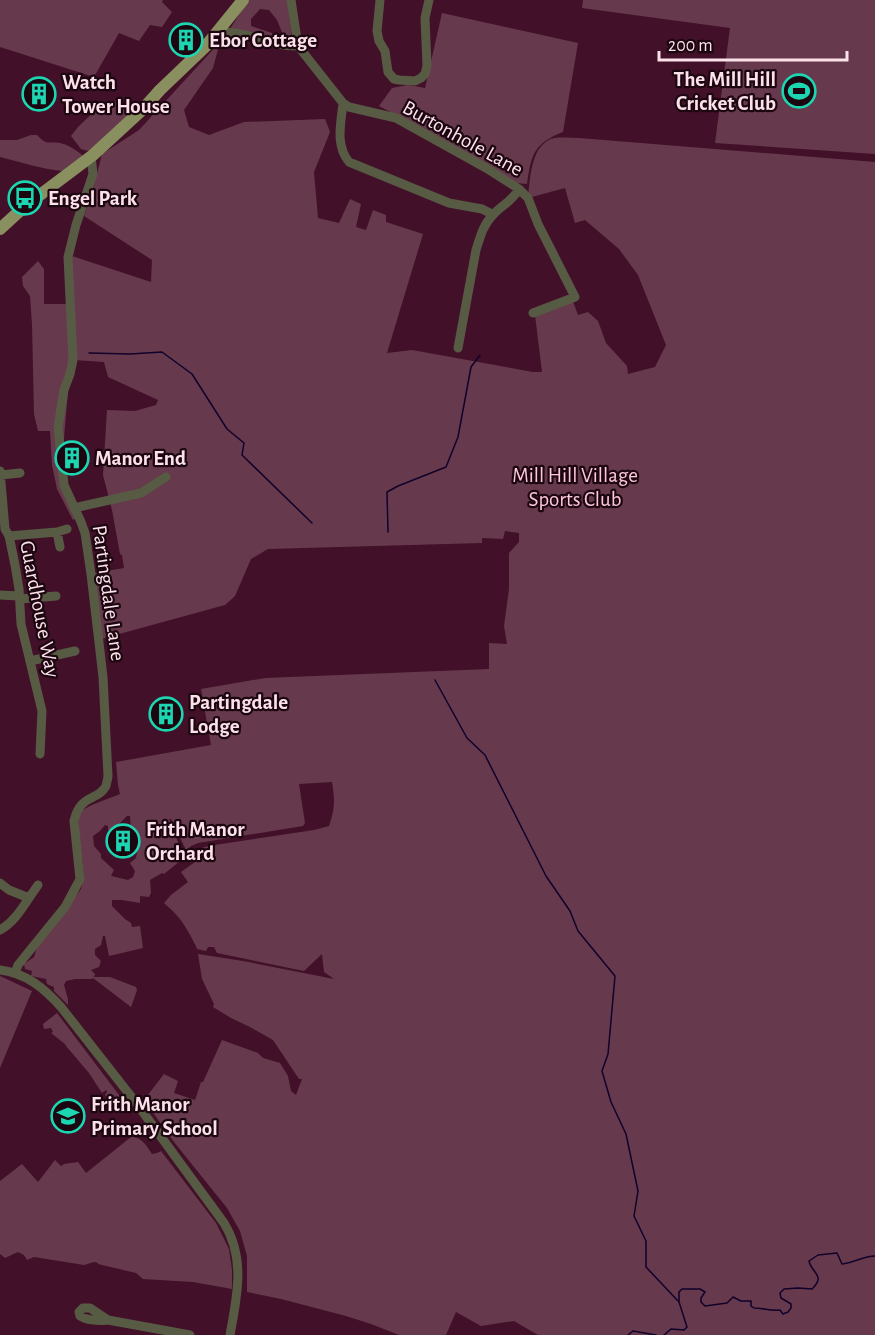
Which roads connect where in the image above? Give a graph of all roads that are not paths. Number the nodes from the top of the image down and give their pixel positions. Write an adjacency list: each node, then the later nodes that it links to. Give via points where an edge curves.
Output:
1 (243, 0): 5 (main road)
2 (291, 0): 6 (street)
3 (380, 0): 4 (street, via 377,31 388,72 396,80 411,81 421,78 427,70 425,18)
4 (429, 0)
5 (218, 32): 6 (street); 8 (main road)
6 (298, 46): 7 (street)
7 (343, 104): 9 (street, Burtonhole Lane, via 396,118); 10 (street, via 340,141 349,162 449,203)
8 (91, 156): 11 (main road); 17 (street, Partingdale Lane, via 93,174 68,257 73,360 58,427 64,485)
9 (519, 189): 10 (street, via 513,199); 12 (street, Burtonhole Lane, via 528,198 575,297)
10 (492, 214): 13 (street, via 476,250)
11 (0, 229)
12 (533, 313)
13 (458, 348)
14 (1, 473): 15 (street); 18 (street, Guardhouse Way)
15 (20, 473)
16 (166, 477): 17 (street, via 141,493)
17 (74, 508): 27 (street, Partingdale Lane, via 85,533 91,574 103,677 108,776 105,787)
18 (5, 532): 19 (street, via 62,531); 22 (street, Guardhouse Way)
19 (60, 547)
20 (0, 595): 22 (street)
21 (56, 596): 22 (street)
22 (19, 598): 24 (street, Guardhouse Way)
23 (75, 651): 24 (street)
24 (30, 661): 25 (street, Guardhouse Way, via 42,711)
25 (40, 754)
26 (73, 796): 27 (street)
27 (80, 805): 33 (street, via 74,821 81,879 65,908)
28 (0, 883): 30 (street)
29 (38, 885): 30 (street)
30 (29, 898): 31 (street, via 16,917)
31 (0, 930)
32 (0, 970): 33 (street)
33 (15, 973): 36 (street, via 48,992 230,1232 239,1272)
34 (108, 1320): 35 (street)
35 (190, 1335)
36 (230, 1335)

